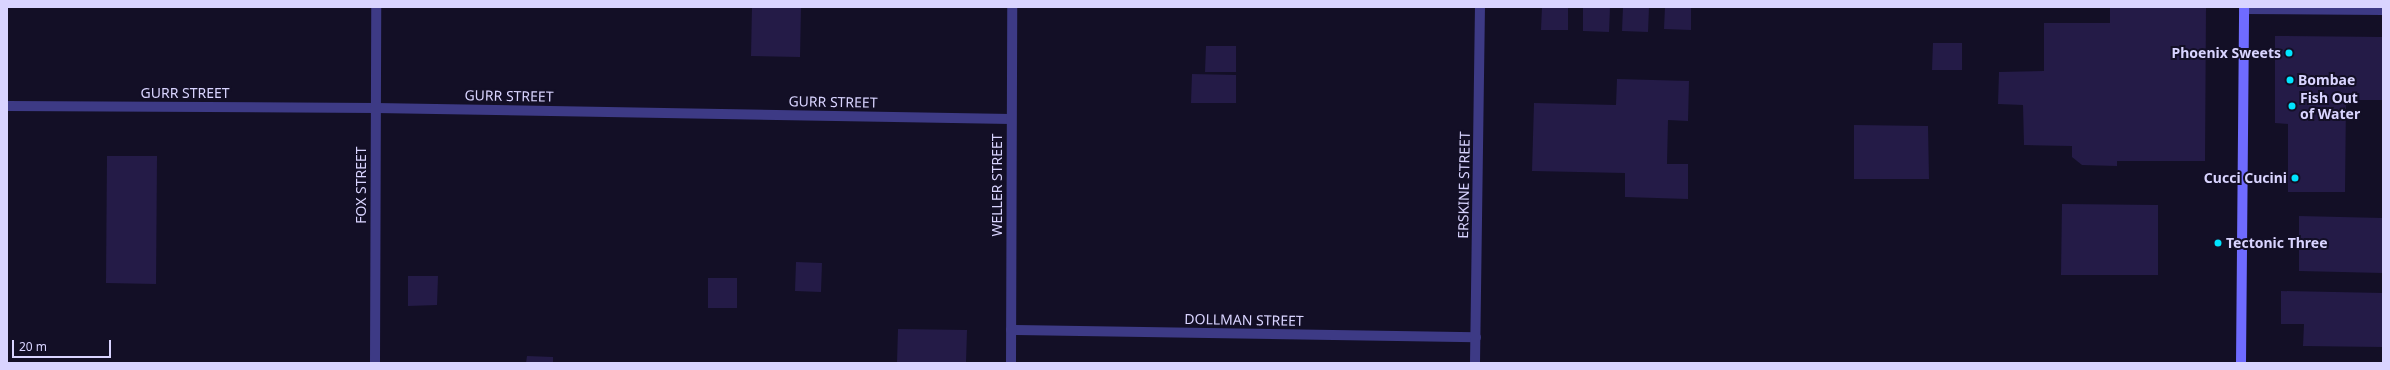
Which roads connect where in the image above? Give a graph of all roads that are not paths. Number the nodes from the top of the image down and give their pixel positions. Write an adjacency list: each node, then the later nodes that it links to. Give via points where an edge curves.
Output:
1 (376, 7): 7 (street, FOX STREET)
2 (1012, 7): 8 (street, WELLER STREET)
3 (1480, 7): 10 (street, ERSKINE STREET)
4 (2244, 8): 5 (street); 14 (main road)
5 (2383, 10)
6 (7, 106): 7 (street, GURR STREET)
7 (376, 108): 8 (street, GURR STREET); 11 (street, FOX STREET)
8 (1011, 119): 9 (street, WELLER STREET)
9 (1011, 330): 10 (street, DOLLMAN STREET); 12 (street, WELLER STREET)
10 (1476, 337): 13 (street, ERSKINE STREET)
11 (375, 363)
12 (1011, 363)
13 (1475, 363)
14 (2241, 363)

